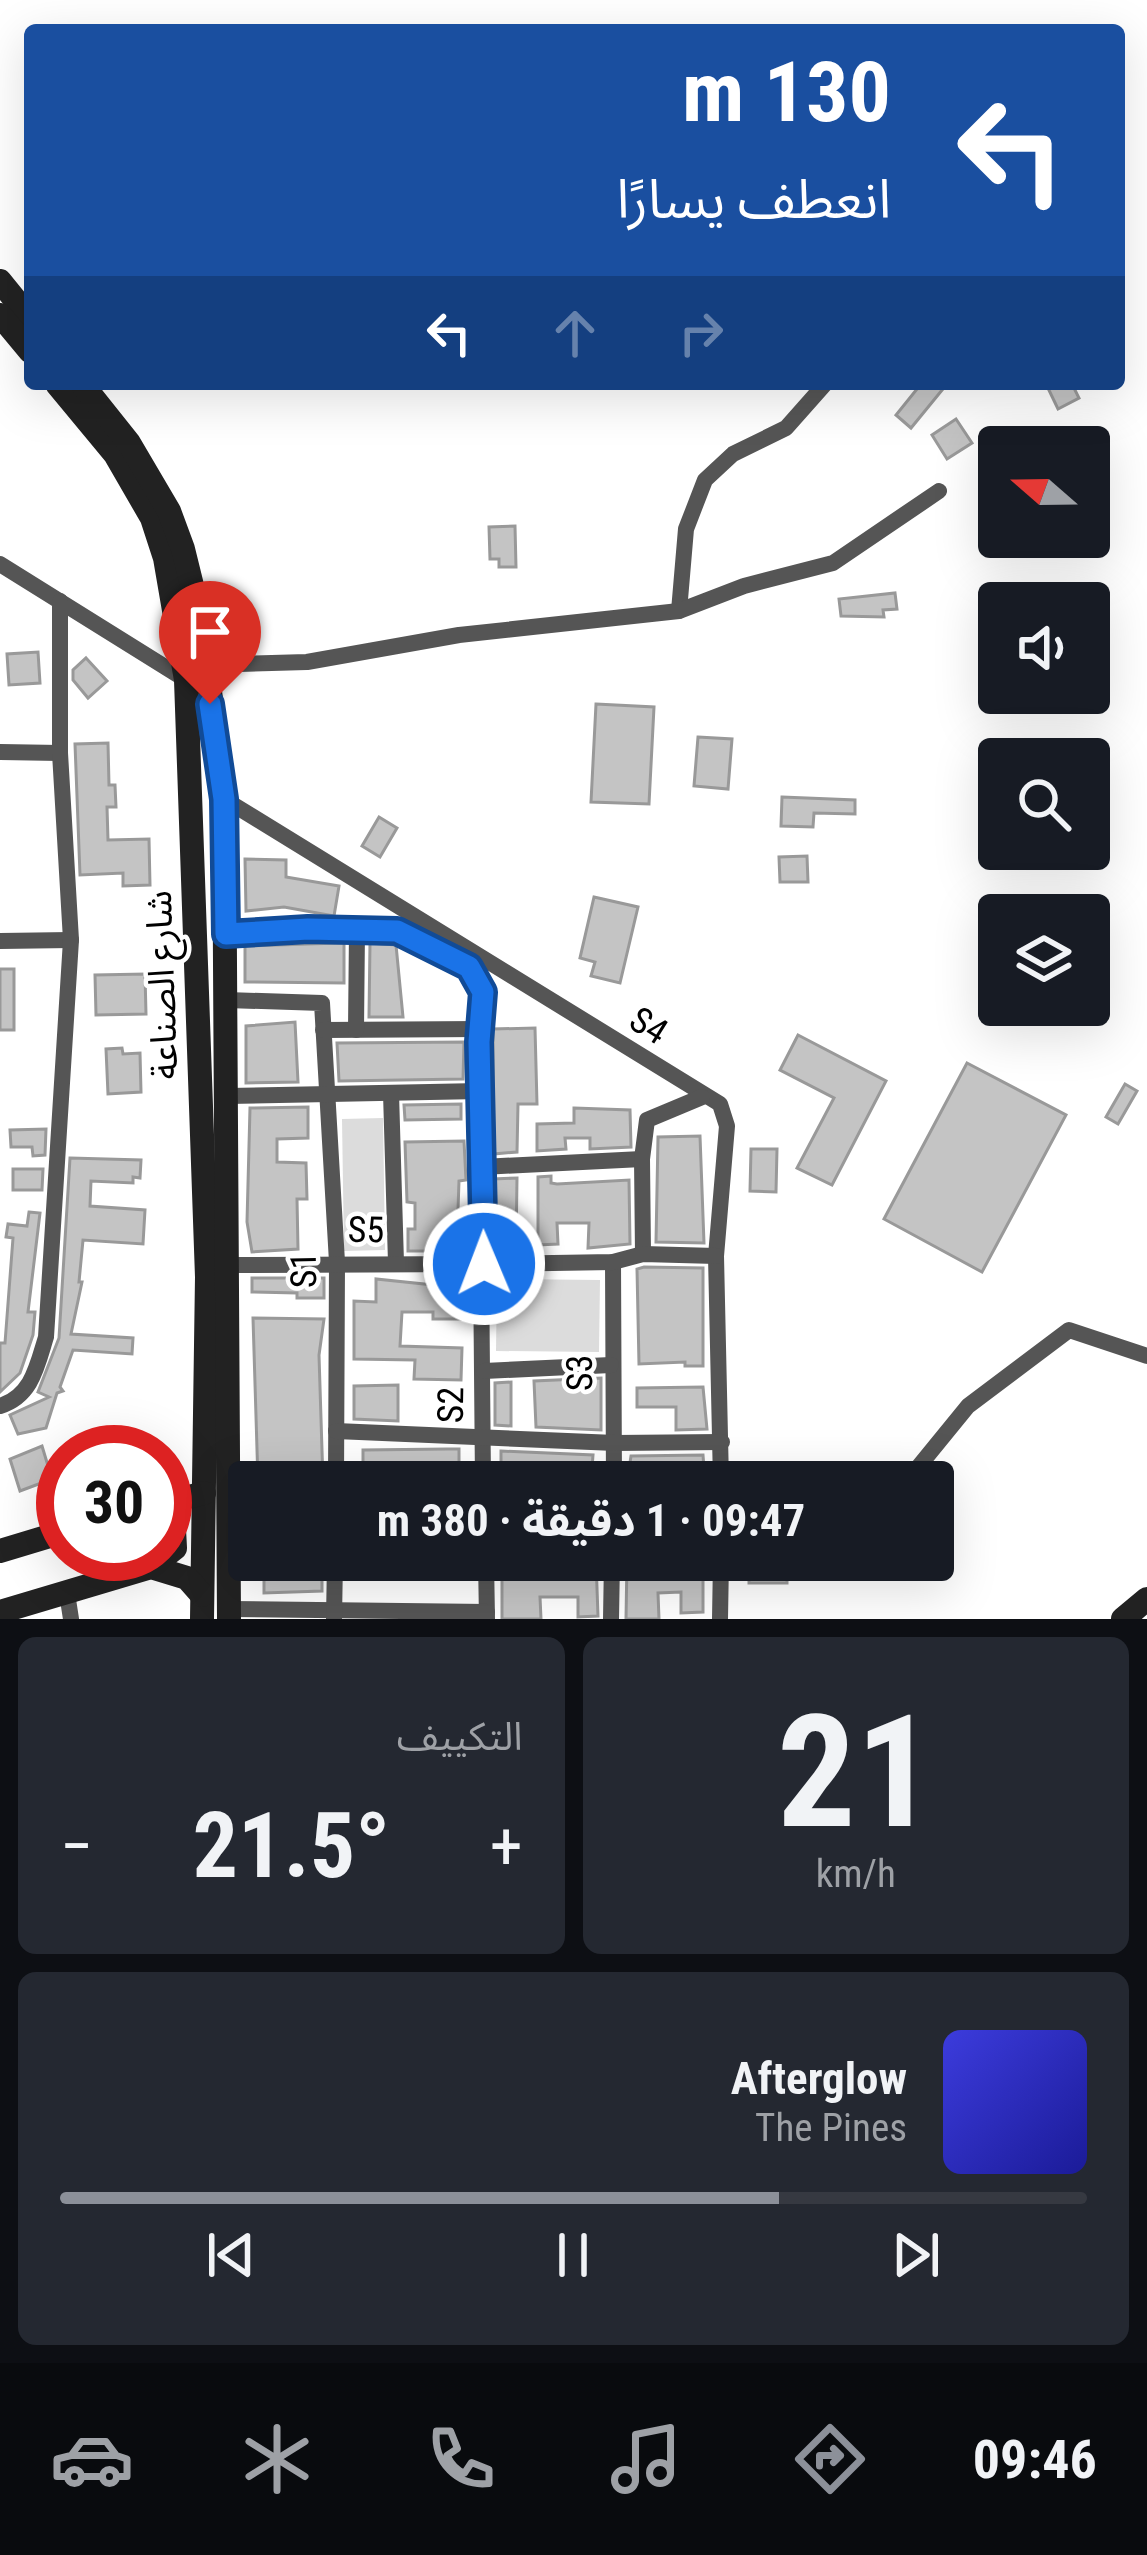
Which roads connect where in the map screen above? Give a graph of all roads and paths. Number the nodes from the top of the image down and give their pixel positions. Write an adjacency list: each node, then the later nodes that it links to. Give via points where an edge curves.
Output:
1 (0, 280): 2 (main road)
2 (24, 310)
3 (0, 315): 4 (main road)
4 (24, 344)
5 (62, 390): 12 (main road, شارع الصناعة, via 116,454 152,518)
6 (87, 390): 12 (main road, شارع الصناعة, via 169,511 188,567)
7 (820, 390): 11 (street, via 786,428 734,454 705,480 686,529)
8 (939, 491): 11 (street, via 833,563)
9 (0, 564): 10 (street)
10 (60, 601): 12 (street); 14 (street)
11 (679, 611): 12 (street)
12 (196, 672): 15 (main road, شارع الصناعة); 51 (main road, شارع الصناعة)
13 (0, 752): 14 (street)
14 (60, 753): 18 (street)
15 (224, 799): 17 (main road, شارع الصناعة); 28 (street, S4)
16 (357, 930): 17 (street, S2); 22 (street); 23 (street, S2, via 397,931 469,967 483,992)
17 (226, 934): 20 (main road, شارع الصناعة)
18 (71, 940): 19 (street); 41 (street, via 46,1336 34,1378 16,1401)
19 (0, 941)
20 (227, 1000): 21 (street, via 322,1003); 27 (main road, شارع الصناعة)
21 (322, 1030): 22 (street); 26 (street, S1)
22 (356, 1030): 23 (street)
23 (480, 1036): 24 (street, S2)
24 (480, 1091): 25 (street); 30 (street, S2)
25 (391, 1093): 26 (street); 35 (street)
26 (326, 1094): 27 (street); 33 (street, S1)
27 (228, 1096): 36 (main road, شارع الصناعة)
28 (702, 1097): 29 (street, via 647,1120); 32 (street, via 719,1104 727,1126)
29 (642, 1159): 30 (street); 31 (street)
30 (482, 1167): 37 (street, S2)
31 (643, 1254): 32 (street, S5); 34 (street, S5)
32 (716, 1256): 44 (street)
33 (337, 1262): 35 (street, S5); 36 (street, S5); 42 (street, S1)
34 (614, 1262): 37 (street, S5); 39 (street, S3)
35 (396, 1263): 37 (street, S5)
36 (229, 1264): 64 (main road, شارع الصناعة)
37 (484, 1264): 40 (street, S2)
38 (1147, 1355): 50 (street, via 1069,1330 968,1406)
39 (611, 1365): 40 (street); 45 (street, S3)
40 (484, 1371): 43 (street, S2)
41 (0, 1406)
42 (336, 1431): 43 (street); 46 (street, S1)
43 (482, 1435): 45 (street); 47 (street, S2)
44 (722, 1442): 45 (street); 49 (street)
45 (615, 1443): 48 (street, S3)
46 (336, 1461)
47 (483, 1461)
48 (615, 1461)
49 (722, 1461)
50 (923, 1461)
51 (204, 1493): 52 (main road); 62 (main road, شارع الصناعة)
52 (192, 1496)
53 (36, 1540): 54 (main road)
54 (0, 1551)
55 (107, 1581): 60 (main road)
56 (335, 1581): 66 (street)
57 (486, 1581): 65 (street)
58 (612, 1581): 68 (street)
59 (721, 1581): 69 (street)
60 (68, 1593): 63 (main road); 67 (street)
61 (1147, 1599): 70 (main road)
62 (202, 1607)
63 (0, 1612)
64 (229, 1614): 66 (street)
65 (487, 1615): 66 (street)
66 (334, 1616)
67 (71, 1619)
68 (611, 1619)
69 (720, 1619)
70 (1123, 1619)

